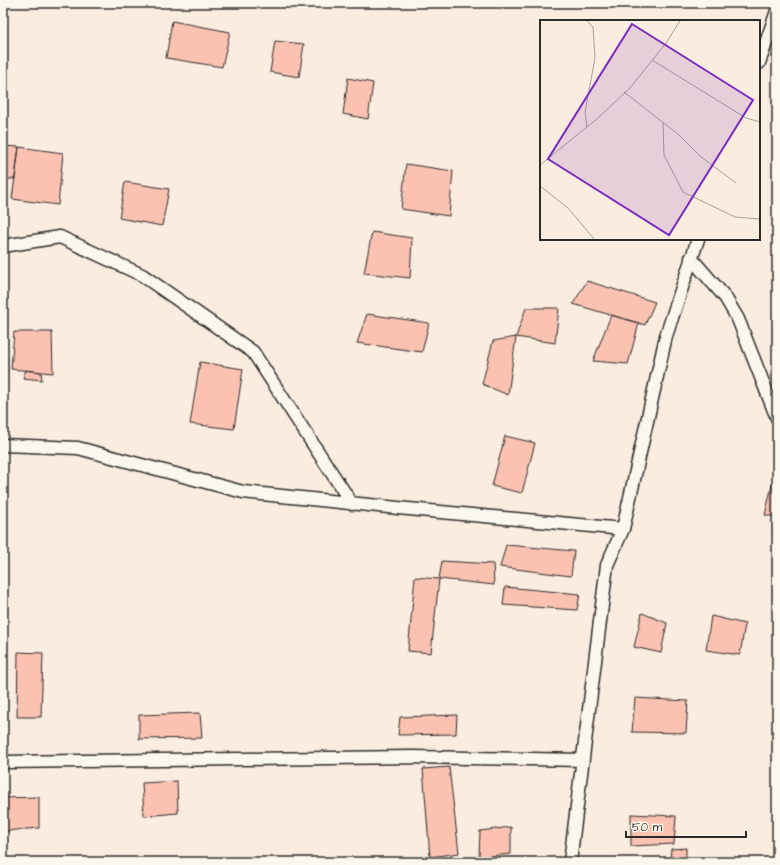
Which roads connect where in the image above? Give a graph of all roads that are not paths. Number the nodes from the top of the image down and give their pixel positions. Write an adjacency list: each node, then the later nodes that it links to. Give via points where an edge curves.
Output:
1 (777, 11): 2 (street)
2 (760, 60)
3 (698, 240): 5 (street)
4 (3, 246): 8 (street, via 60,237 142,274 253,352)
5 (691, 258): 6 (street, via 724,297 742,326); 9 (street, via 666,336)
6 (777, 418)
7 (3, 445): 8 (street, via 78,448 243,492)
8 (352, 504): 9 (street)
9 (623, 529): 10 (street, via 607,565)
10 (582, 760): 11 (street, via 412,757); 12 (street)
11 (3, 762)
12 (570, 862)

